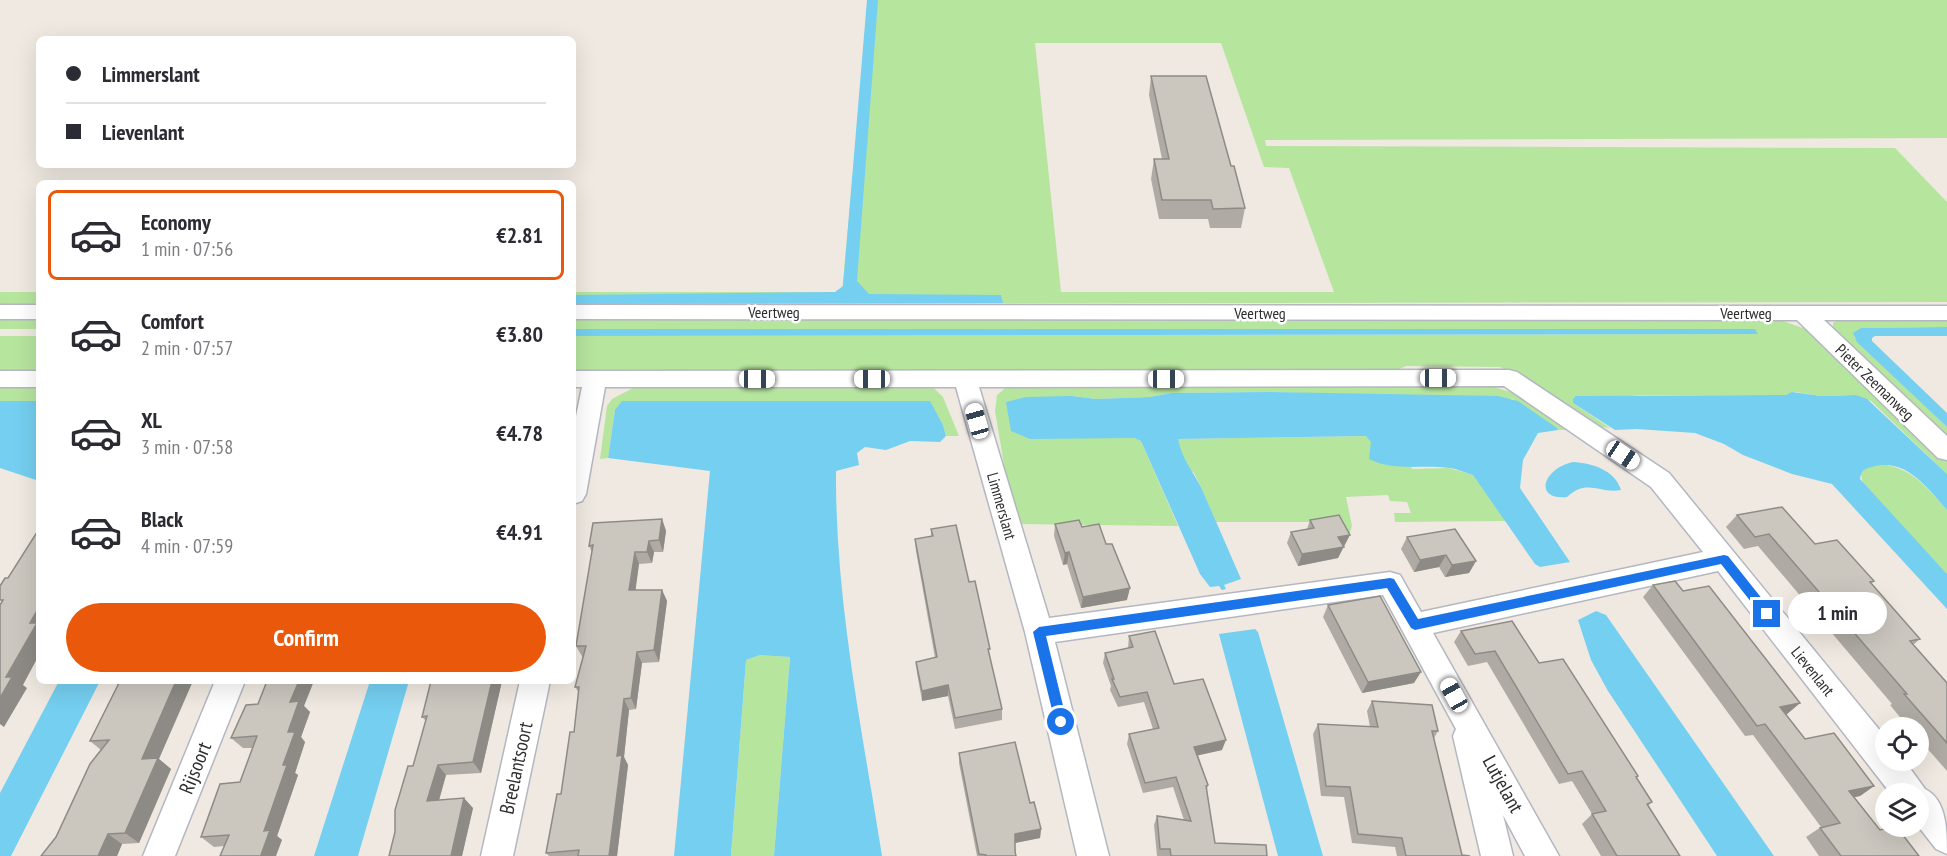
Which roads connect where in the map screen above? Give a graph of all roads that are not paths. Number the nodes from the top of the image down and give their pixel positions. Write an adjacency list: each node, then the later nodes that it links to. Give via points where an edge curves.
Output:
1 (0, 312): 2 (street)
2 (36, 312)
3 (576, 312): 4 (street, Veertweg)
4 (1803, 313): 5 (street, Veertweg); 10 (street, Pieter Zeemanweg)
5 (1947, 313)
6 (0, 379): 7 (street)
7 (36, 379)
8 (584, 379): 9 (street, Lievenlant); 11 (street)
9 (965, 379): 12 (street, Lievenlant, via 1509,378 1660,480); 14 (street, Limmerslant)
10 (1947, 451)
11 (576, 463)
12 (1724, 559): 13 (street); 18 (street, Lievenlant)
13 (1415, 625): 14 (street, Lutjelant, via 1390,583); 17 (street, Lutjelant)
14 (1039, 632): 23 (street, Limmerslant)
15 (229, 684): 21 (street, Rijsoort)
16 (534, 684): 22 (street, Breelantsoort)
17 (1463, 713): 24 (street, Lutjelant); 25 (street, Lutjelant)
18 (1902, 783)
19 (1929, 816): 20 (street)
20 (1947, 838)
21 (159, 856)
22 (497, 856)
23 (1093, 856)
24 (1497, 856)
25 (1543, 856)

